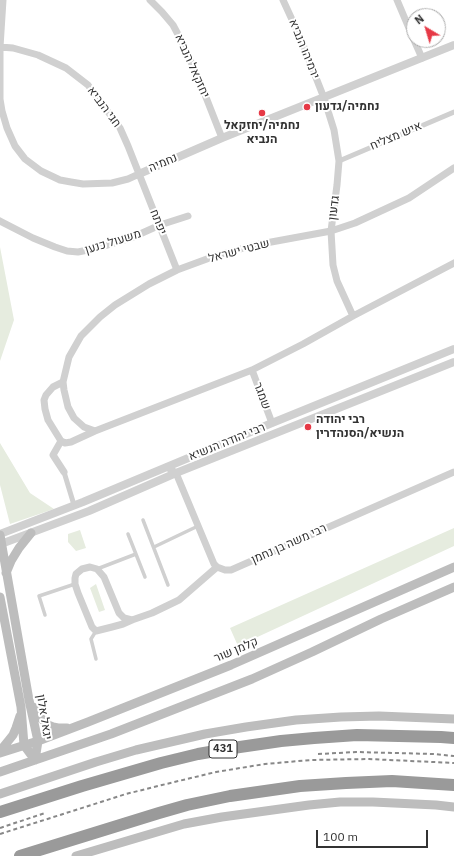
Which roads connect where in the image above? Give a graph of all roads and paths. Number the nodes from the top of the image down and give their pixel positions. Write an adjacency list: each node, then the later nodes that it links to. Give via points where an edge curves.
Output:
1 (3, 0): 7 (street, נחמיה)
2 (150, 0): 12 (street, יחזקאל הנביא, via 173,25 182,40)
3 (283, 0): 10 (street, ירמיהו הנביא)
4 (397, 0): 5 (street)
5 (406, 21)
6 (454, 45): 9 (street, נחמיה)
7 (0, 47): 15 (street, חגי הנביא, via 13,48 66,68 88,85 120,128); 15 (street, נחמיה, via 2,111 10,137 25,159 41,171 60,180 83,184 112,183)
8 (418, 48): 9 (street)
9 (422, 58): 10 (street, נחמיה)
10 (324, 98): 12 (street, נחמיה); 13 (street, גדעון, via 334,130)
11 (454, 112): 13 (street, איש מצליח)
12 (222, 138): 15 (street, נחמיה)
13 (339, 161): 19 (street, גדעון)
14 (454, 168): 19 (street, שבטי ישראל, via 410,198)
15 (139, 174): 18 (street, יפתח)
16 (188, 216): 18 (street, משעול כנען)
17 (0, 221): 18 (street, משעול כנען, via 48,244 78,252 131,238)
18 (160, 225): 21 (street, יפתח)
19 (331, 231): 21 (street, שבטי ישראל, via 255,245); 22 (street, גדעון, via 333,265 337,281)
20 (454, 262): 22 (street)
21 (177, 270): 26 (street, שבטי ישראל, via 149,284 100,317 81,336 69,357)
22 (353, 316): 25 (street)
23 (454, 349): 27 (street, רבי יהודה הנשיא)
24 (454, 362): 34 (street, רבי יהודה הנשיא)
25 (252, 370): 27 (street, שמגר); 28 (street)
26 (63, 382): 28 (street, שבטי ישראל, via 68,407 74,418 84,428); 29 (street, via 53,387 44,400 48,420)
27 (272, 423): 30 (street, רבי יהודה הנשיא)
28 (95, 431): 29 (street, via 71,442)
29 (61, 441): 32 (street, via 53,455)
30 (179, 462): 31 (street, רבי יהודה הנשיא); 34 (street)
31 (167, 467): 34 (street); 35 (street, רבי יהודה הנשיא)
32 (64, 472): 35 (street)
33 (454, 472): 44 (street, רבי משה בן נחמן, via 231,570)
34 (176, 474): 37 (street); 38 (street, רבי יהודה הנשיא)
35 (74, 505): 40 (street, רבי יהודה הנשיא)
36 (143, 520): 41 (lane)
37 (198, 526): 41 (lane); 44 (street)
38 (31, 533): 40 (street, רבי יהודה הנשיא); 46 (main road, via 19,548)
39 (128, 534): 42 (lane)
40 (0, 539): 46 (main road, יגאל אלון)
41 (154, 547): 49 (lane)
42 (136, 554): 45 (lane); 47 (lane)
43 (454, 566): 61 (main road, קלמן שור, via 231,665)
44 (217, 567): 54 (street, via 179,600)
45 (97, 569): 48 (street, via 82,569 76,574); 52 (street, via 104,577)
46 (6, 573): 58 (main road, יגאל אלון)
47 (145, 577)
48 (75, 584): 53 (lane, via 39,596); 56 (street, via 92,627)
49 (168, 585)
50 (454, 587): 66 (main road, via 252,679 111,734)
51 (0, 597): 59 (main road, יגאל אלון)
52 (119, 613): 54 (street, via 124,618); 55 (street, via 118,620)
53 (45, 615)
54 (132, 620): 55 (street)
55 (112, 627): 56 (street)
56 (96, 631): 57 (lane, via 91,639)
57 (96, 659)
58 (29, 700): 61 (main road, via 48,725 62,728); 63 (main road, יגאל אלון)
59 (21, 707): 64 (main road, יגאל אלון); 65 (main road, via 16,728)
60 (454, 718): 69 (main road, via 341,717 240,728 136,750)
61 (79, 725): 63 (main road, קלמן שור)
62 (454, 738): 71 (highway, 431, via 357,735 233,748 161,763)
63 (38, 741): 64 (main road, קלמן שור); 66 (main road, יגאל אלון)
64 (24, 745): 65 (main road, קלמן שור); 66 (main road, יגאל אלון)
65 (0, 752)
66 (35, 760): 67 (main road)
67 (0, 772)
68 (454, 785): 72 (highway, via 392,781 346,783 300,786 230,796 159,812)
69 (0, 794)
70 (454, 807): 73 (main road, via 373,802 309,805 184,824)
71 (0, 812)
72 (20, 856)
73 (76, 856)

